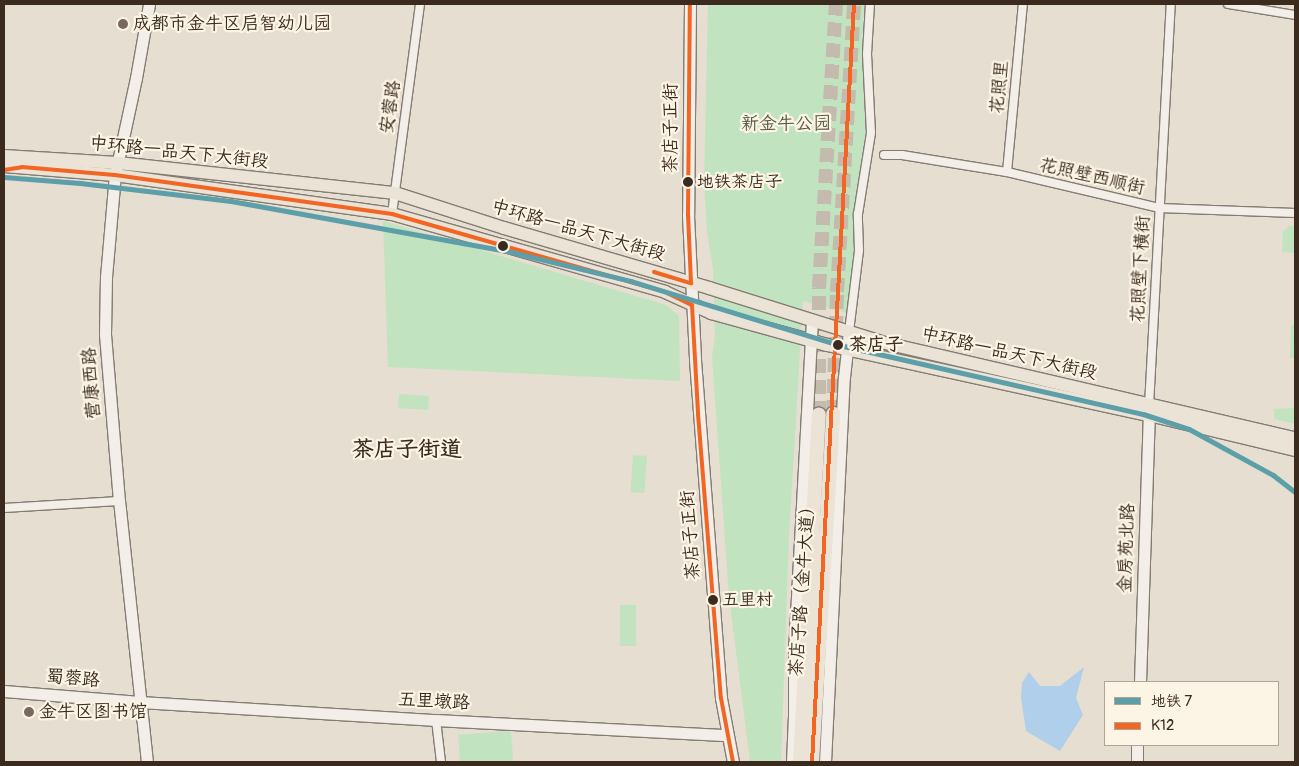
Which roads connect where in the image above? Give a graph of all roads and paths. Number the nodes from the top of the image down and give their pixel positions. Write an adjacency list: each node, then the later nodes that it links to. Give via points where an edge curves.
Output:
1 (148, 4): 12 (street, 营康西路)
2 (420, 4): 15 (street, 安蓉路)
3 (690, 4): 19 (street, 茶店子正街, via 688,195)
4 (870, 4): 22 (street, via 867,54 871,133 859,208 859,250)
5 (1023, 4): 14 (street, 花照里)
6 (1171, 4): 16 (street, 花照壁下横街)
7 (1228, 4): 8 (street)
8 (1295, 15)
9 (884, 155): 14 (street, 花照壁西顺街)
10 (11, 158): 11 (main road, 中环路一品天下大街段); 12 (main road, 中环路一品天下大街段); 13 (main road, 中环路一品天下大街段)
11 (4, 166)
12 (117, 169): 15 (main road, 中环路一品天下大街段); 18 (main road, 中环路一品天下大街段); 28 (street, 营康西路, via 106,277 105,334)
13 (4, 170)
14 (1007, 172): 16 (street, 花照壁西顺街)
15 (395, 193): 18 (street, 安蓉路); 19 (main road, 中环路一品天下大街段)
16 (1159, 208): 17 (street, 花照壁西顺街); 25 (street, 花照壁下横街)
17 (1295, 213)
18 (392, 214): 20 (main road, 中环路一品天下大街段, via 665,292)
19 (691, 283): 20 (street, 茶店子正街); 21 (main road, 中环路一品天下大街段)
20 (692, 305): 23 (main road, 中环路一品天下大街段); 35 (street, 茶店子正街, via 720,689)
21 (812, 320): 22 (main road, 中环路一品天下大街段); 23 (street)
22 (850, 332): 24 (street); 25 (main road, 中环路一品天下大街段)
23 (810, 340): 24 (main road, 中环路一品天下大街段); 40 (street, via 794,652)
24 (847, 350): 25 (main road, 中环路一品天下大街段); 43 (street)
25 (1149, 410): 26 (main road, 中环路一品天下大街段); 27 (main road, 中环路一品天下大街段); 30 (street, 金房苑北路)
26 (1295, 438)
27 (1295, 450)
28 (119, 501): 29 (street); 33 (street, 营康西路)
29 (4, 508)
30 (1140, 681)
31 (816, 686): 41 (highway, 茶店子路（金牛大道）, via 826,414); 42 (highway, 茶店子路（金牛大道）); 43 (street)
32 (4, 691): 33 (street, 蜀蓉路)
33 (140, 702): 34 (street, 五里墩路); 37 (street, 营康西路)
34 (436, 720): 35 (street, 五里墩路); 38 (street)
35 (727, 735): 39 (street, 茶店子正街)
36 (1137, 746): 44 (street)
37 (147, 762)
38 (441, 762)
39 (733, 762)
40 (792, 762)
41 (800, 762)
42 (812, 762)
43 (823, 762)
44 (1137, 762)

